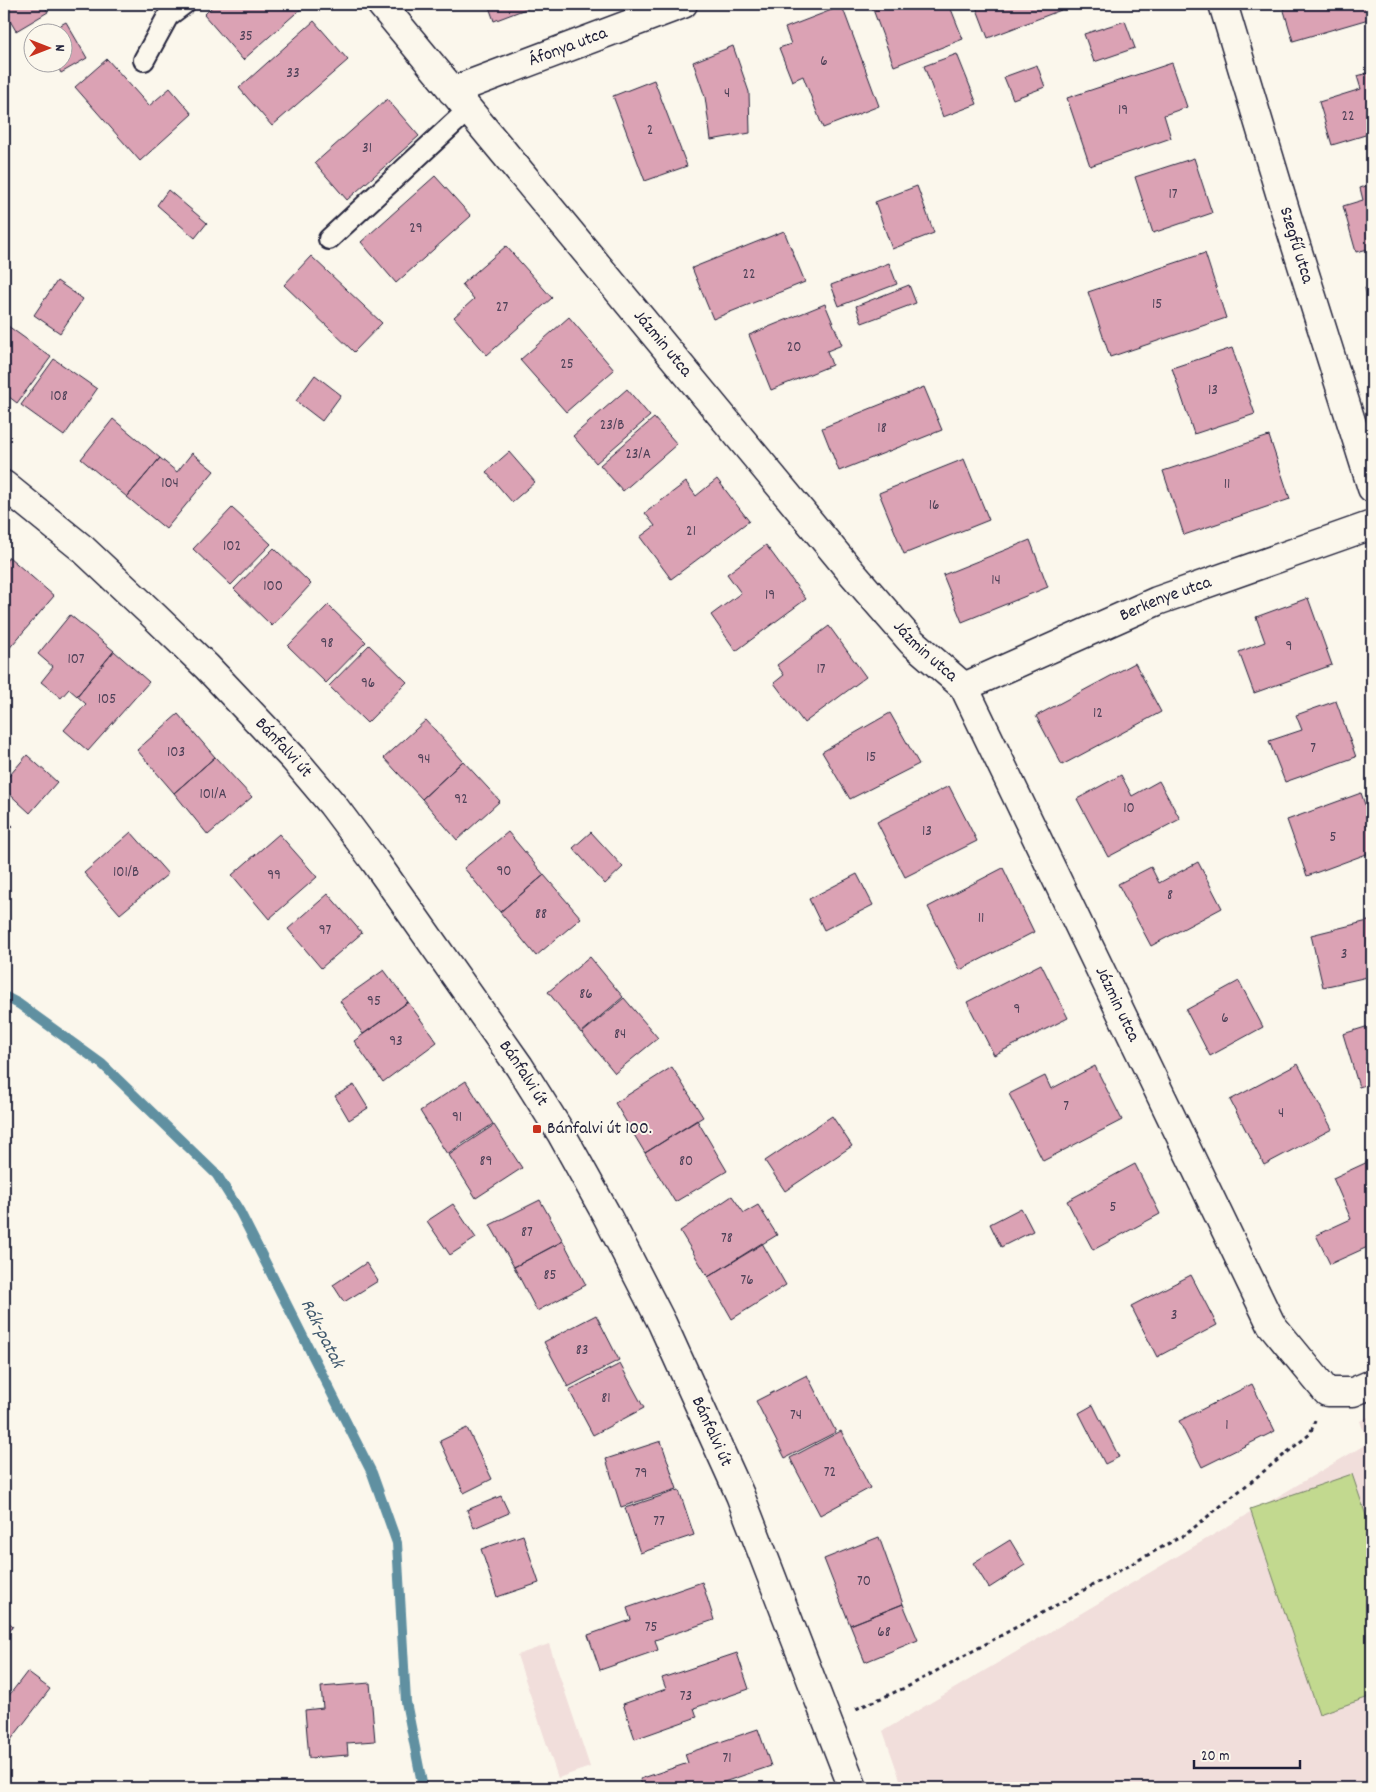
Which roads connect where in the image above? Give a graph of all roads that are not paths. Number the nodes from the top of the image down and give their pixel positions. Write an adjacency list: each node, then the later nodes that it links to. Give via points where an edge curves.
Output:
1 (184, 4): 5 (lane, via 168,16)
2 (381, 4): 6 (street, Jázmin utca)
3 (683, 4): 6 (street, Áfonya utca)
4 (1223, 4): 9 (street, Szegfű utca)
5 (144, 60)
6 (460, 101): 7 (lane); 11 (street, Jázmin utca, via 852,573 912,642)
7 (329, 239)
8 (4, 485): 13 (street, Bánfalvi út, via 83,550 149,611 294,759 374,860 518,1066 561,1133 662,1323 740,1495)
9 (1372, 488)
10 (1372, 525): 11 (street, Berkenye utca, via 1156,602)
11 (964, 687): 12 (street, Jázmin utca, via 1270,1324 1327,1392 1353,1392)
12 (1372, 1384)
13 (853, 1788)

